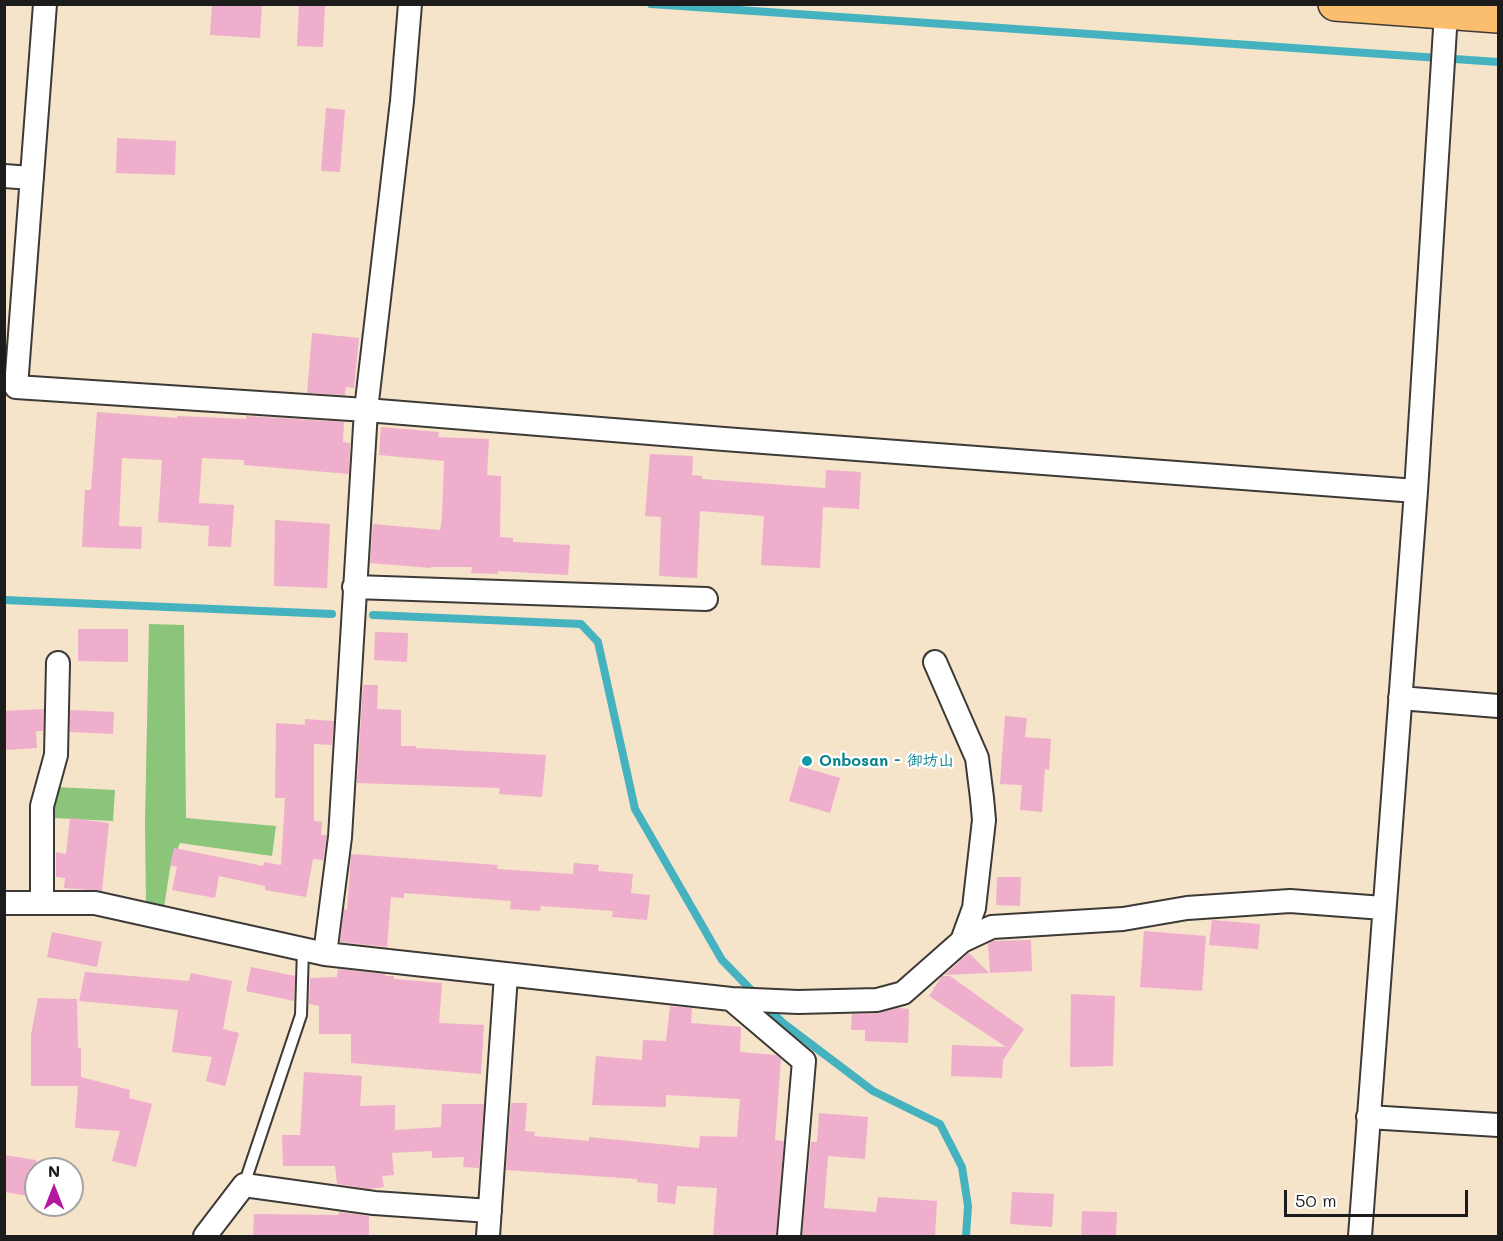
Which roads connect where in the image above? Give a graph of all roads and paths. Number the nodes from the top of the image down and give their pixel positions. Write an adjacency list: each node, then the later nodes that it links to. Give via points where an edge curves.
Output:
1 (45, 4): 7 (street)
2 (410, 4): 8 (street)
3 (1335, 4): 4 (main road)
4 (1446, 13): 5 (main road); 9 (street)
5 (1498, 16)
6 (4, 176): 7 (street)
7 (32, 177): 8 (street, via 16,387)
8 (366, 410): 9 (street); 10 (street)
9 (1416, 491): 14 (street)
10 (354, 587): 11 (street); 21 (street, via 340,837)
11 (706, 599)
12 (935, 662): 19 (street, via 975,750 982,798 984,820 974,908)
13 (58, 663): 17 (street, via 56,755 42,807)
14 (1400, 698): 15 (street); 18 (street)
15 (1498, 706)
16 (4, 903): 17 (street)
17 (42, 903): 20 (street, via 94,903)
18 (1383, 908): 19 (street, via 1290,901 1187,908 1123,920 992,927); 24 (street)
19 (962, 941): 23 (street, via 903,993 876,1000)
20 (303, 949): 21 (street); 26 (lane, via 301,1015)
21 (326, 954): 22 (street)
22 (506, 975): 23 (street); 27 (street)
23 (731, 999): 30 (street, via 804,1061)
24 (1368, 1117): 25 (street); 31 (street)
25 (1498, 1125)
26 (244, 1185): 27 (street, via 374,1203); 28 (street)
27 (490, 1211): 29 (street)
28 (205, 1236)
29 (488, 1236)
30 (789, 1236)
31 (1360, 1236)

